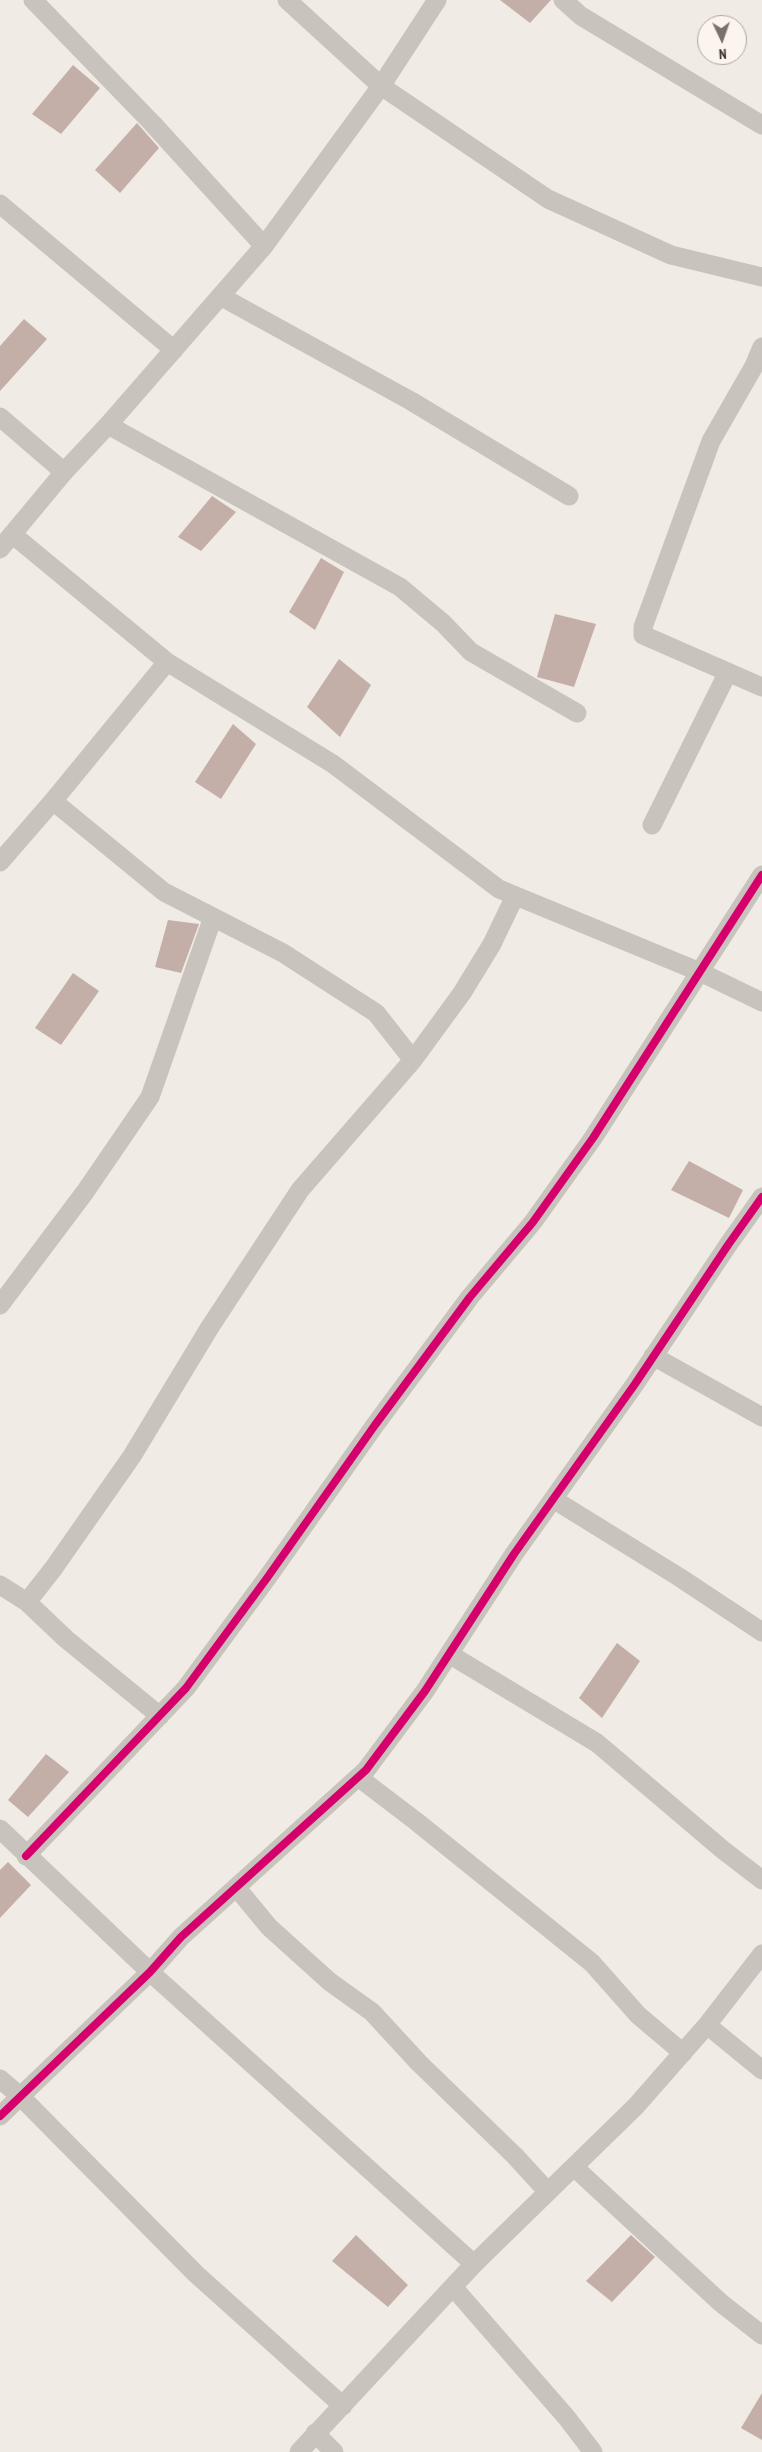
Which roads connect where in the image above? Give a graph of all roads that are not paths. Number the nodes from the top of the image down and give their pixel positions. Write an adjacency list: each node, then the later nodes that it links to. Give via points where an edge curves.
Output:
1 (33, 0): 8 (street, via 152,123)
2 (287, 0): 5 (street)
3 (437, 0): 5 (street)
4 (563, 0): 6 (street, via 581,16)
5 (381, 86): 8 (street); 9 (street, via 548,199 671,255)
6 (762, 125)
7 (0, 204): 12 (street)
8 (264, 246): 10 (street)
9 (762, 277)
10 (220, 296): 12 (street); 16 (street, via 411,401)
11 (762, 347): 20 (street, via 711,441 643,627 643,635)
12 (174, 350): 14 (street)
13 (0, 417): 15 (street)
14 (108, 425): 15 (street); 22 (street, via 217,488 400,586 471,652)
15 (64, 472): 17 (street)
16 (569, 496)
17 (12, 534): 18 (street); 19 (street)
18 (0, 549)
19 (167, 662): 23 (street); 27 (street, via 333,764 499,889)
20 (728, 672): 21 (street); 24 (street)
21 (762, 687)
22 (577, 713)
23 (53, 801): 25 (street); 28 (street, via 164,892)
24 (652, 825)
25 (0, 862)
26 (762, 875): 29 (street)
27 (515, 896): 29 (street); 31 (street, via 492,944 462,993)
28 (213, 917): 31 (street, via 283,953 376,1012); 33 (street, via 150,1097 85,1192)
29 (700, 972): 30 (street); 41 (street, via 593,1138 533,1222 470,1297 204,1665)
30 (762, 1002)
31 (413, 1060): 38 (street, via 300,1190 210,1327 132,1456)
32 (762, 1197): 34 (street)
33 (0, 1305)
34 (653, 1356): 35 (street); 36 (street)
35 (762, 1417)
36 (553, 1499): 39 (street); 40 (street)
37 (0, 1585): 38 (street)
38 (27, 1602): 41 (street, via 73,1645)
39 (762, 1632)
40 (450, 1654): 42 (street); 45 (street, via 597,1742)
41 (160, 1716): 44 (street)
42 (358, 1777): 46 (street); 50 (street, via 592,1963 638,2015)
43 (0, 1829): 44 (street)
44 (26, 1856): 48 (street)
45 (762, 1880)
46 (236, 1887): 48 (street, via 181,1937); 56 (street, via 269,1927 330,1982 372,2012)
47 (762, 1954): 49 (street)
48 (150, 1972): 53 (street); 57 (street)
49 (707, 2025): 50 (street); 51 (street)
50 (683, 2053): 55 (street, via 636,2106)
51 (762, 2070)
52 (0, 2079): 53 (street)
53 (21, 2097): 54 (street); 60 (street, via 196,2274)
54 (0, 2116)
55 (574, 2167): 56 (street); 59 (street, via 721,2303)
56 (548, 2192): 57 (street)
57 (474, 2264): 58 (street)
58 (453, 2287): 60 (street); 64 (street, via 567,2418)
59 (762, 2335)
60 (343, 2406): 61 (street)
61 (315, 2433): 62 (street); 63 (street)
62 (299, 2452)
63 (334, 2452)
64 (592, 2452)

